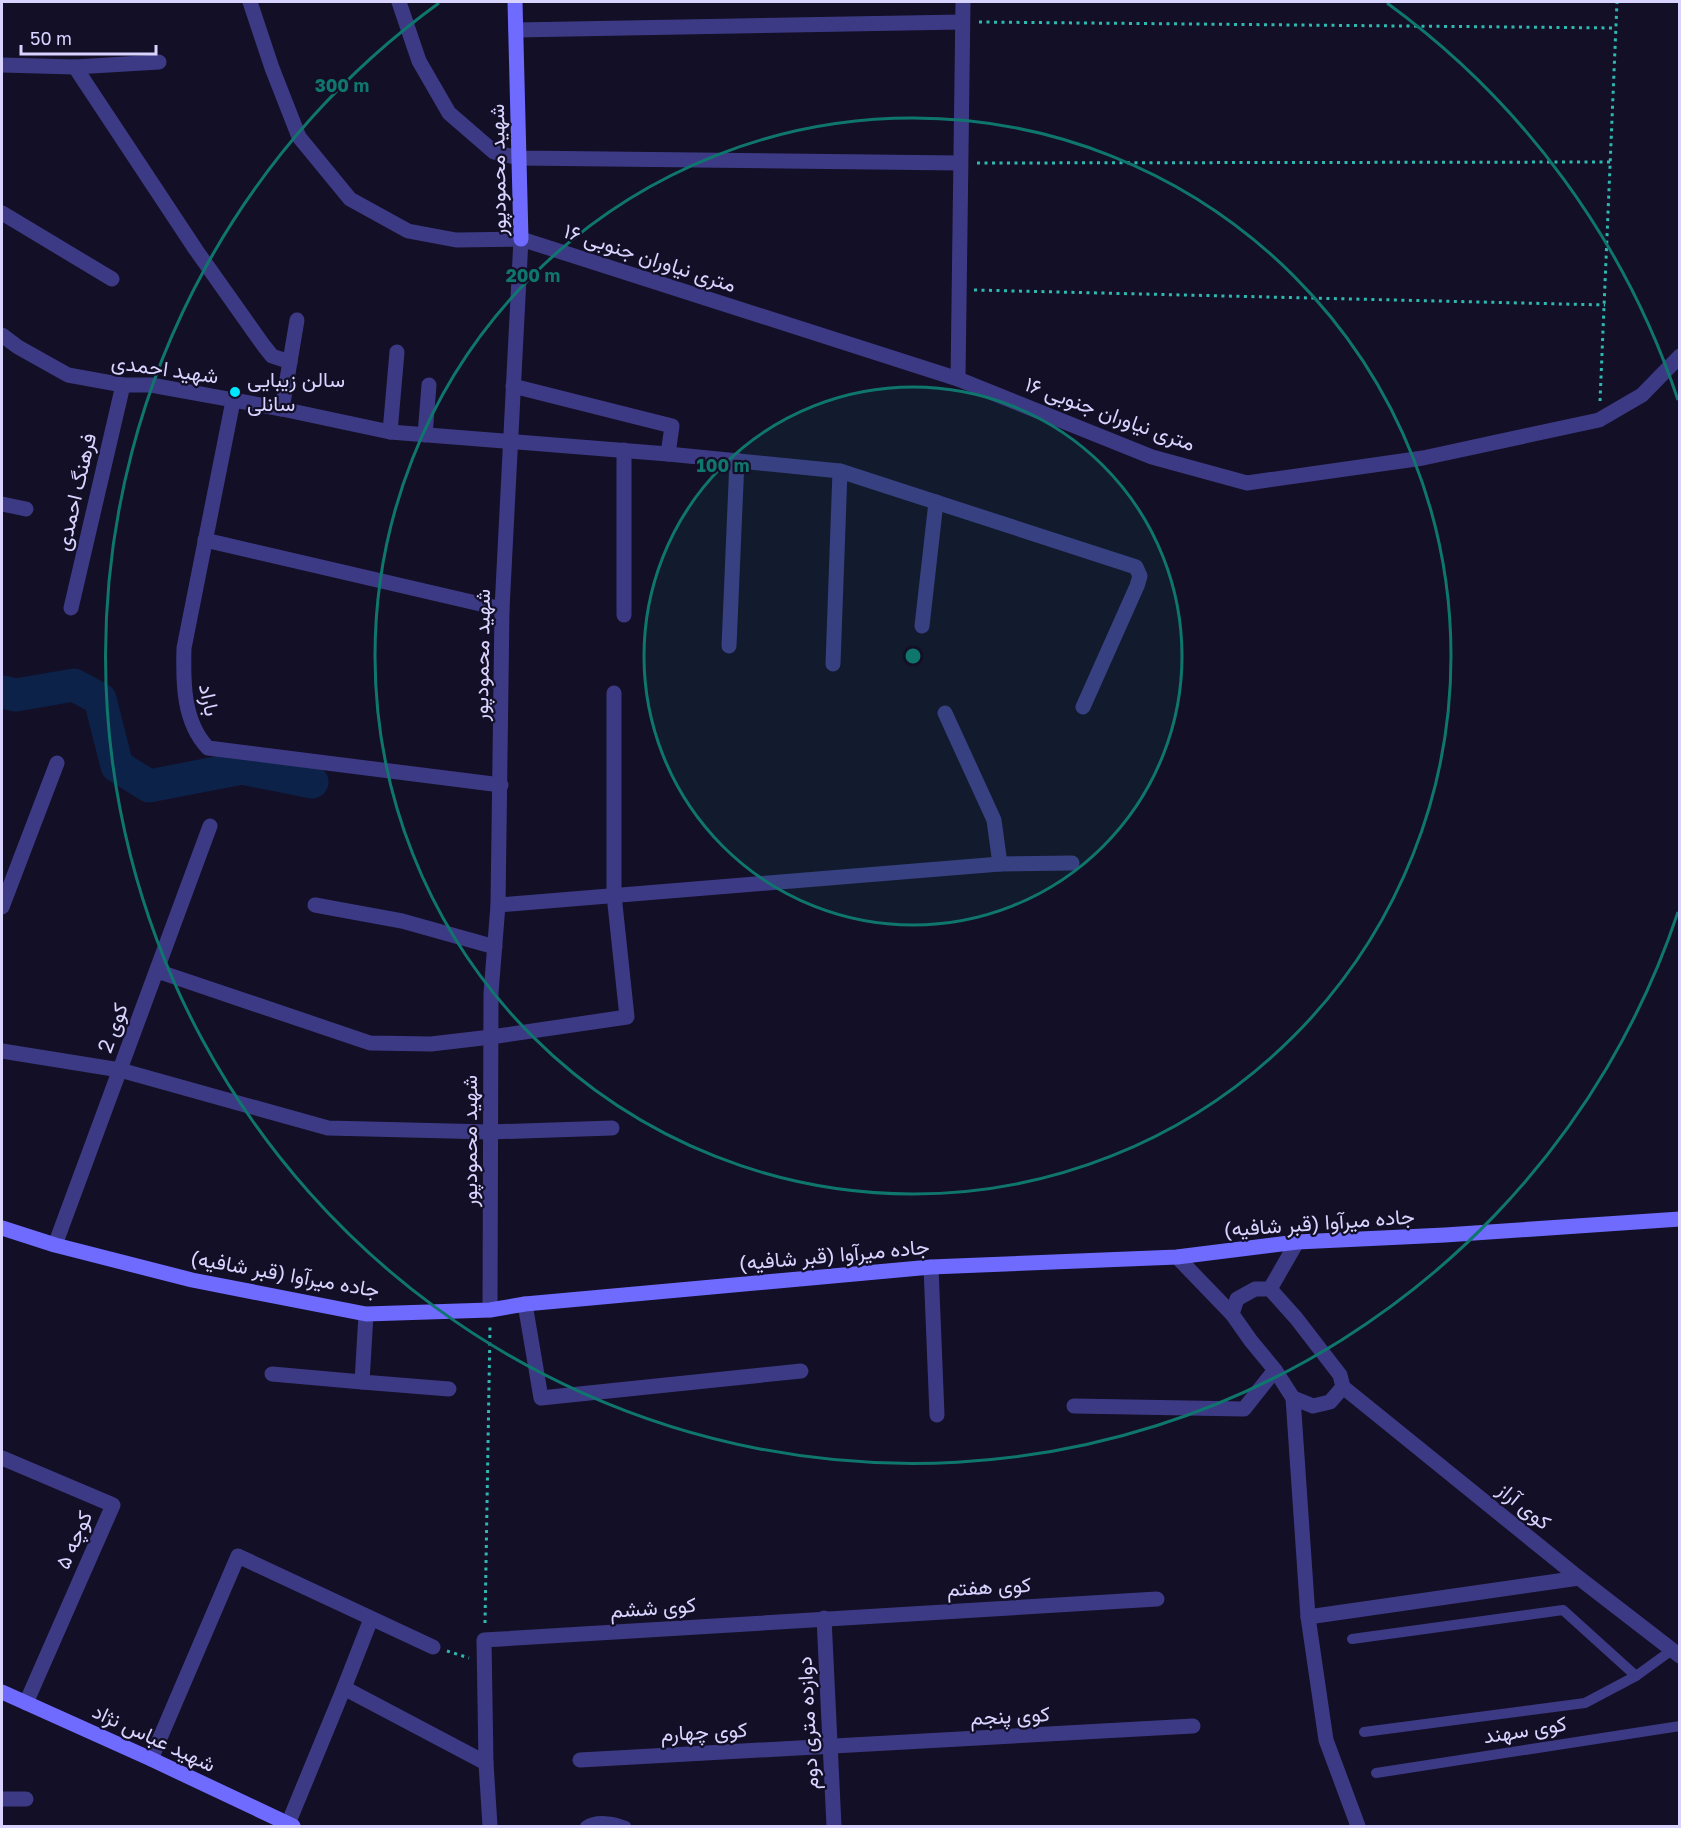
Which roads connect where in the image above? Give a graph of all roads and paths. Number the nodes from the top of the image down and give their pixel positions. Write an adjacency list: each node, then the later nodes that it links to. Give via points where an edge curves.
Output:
1 (250, 2): 16 (street, ۱۶ متری نیاوران جنوبی, via 299,137 350,199 408,231 456,240)
2 (399, 2): 12 (street, via 419,61 449,113 494,152)
3 (515, 2): 8 (street, شهید محمودپور)
4 (963, 2): 6 (street)
5 (1617, 2): 7 (path)
6 (962, 22): 7 (path); 8 (street); 13 (street)
7 (1616, 28): 14 (path)
8 (516, 30): 12 (street, شهید محمودپور)
9 (159, 62): 11 (street)
10 (2, 66): 11 (street)
11 (75, 68): 24 (street, via 264,346 272,356)
12 (519, 158): 13 (street); 16 (street, شهید محمودپور)
13 (960, 162): 14 (path); 18 (street)
14 (1611, 162): 19 (path)
15 (2, 213): 17 (street)
16 (521, 238): 25 (street, ۱۶ متری نیاوران جنوبی); 28 (street, شهید محمودپور)
17 (112, 279)
18 (959, 290): 19 (path); 25 (street)
19 (1605, 305): 31 (path)
20 (297, 320): 24 (street)
21 (2, 335): 26 (street, شهید احمدی, via 68,375)
22 (397, 352): 32 (street)
23 (1680, 356): 31 (street, ۱۶ متری نیاوران جنوبی, via 1642,395)
24 (290, 362): 30 (street)
25 (958, 380): 31 (street, ۱۶ متری نیاوران جنوبی, via 1152,456 1247,483 1423,458)
26 (123, 385): 29 (street, شهید احمدی, via 151,385); 43 (street, فرهنگ احمدی)
27 (429, 385): 33 (street)
28 (513, 386): 34 (street, شهید محمودپور); 36 (street, via 672,426)
29 (233, 401): 30 (street, شهید احمدی); 42 (street, باراد)
30 (282, 409): 32 (street, شهید احمدی)
31 (1599, 420)
32 (390, 432): 33 (street, شهید احمدی)
33 (425, 435): 34 (street, شهید احمدی)
34 (510, 440): 35 (street, شهید احمدی); 44 (street, شهید محمودپور)
35 (624, 450): 36 (street, شهید احمدی); 45 (street)
36 (668, 454): 37 (street, شهید احمدی)
37 (737, 460): 38 (street, شهید احمدی); 47 (street)
38 (840, 471): 39 (street, شهید احمدی); 48 (street)
39 (936, 502): 46 (street); 50 (street, شهید احمدی, via 1136,567 1140,576 1137,586)
40 (2, 504): 41 (street)
41 (26, 509)
42 (205, 540): 44 (street); 53 (street, باراد, via 184,648 183,681 191,723 196,736 208,748)
43 (70, 608)
44 (502, 609): 53 (street, شهید محمودپور)
45 (624, 615)
46 (922, 626)
47 (729, 646)
48 (833, 664)
49 (614, 693): 57 (street)
50 (1083, 707)
51 (945, 713): 56 (street, via 994,820)
52 (57, 763): 60 (street)
53 (501, 785): 59 (street, شهید محمودپور)
54 (210, 826): 62 (street, کوی 2)
55 (1072, 862): 56 (street)
56 (1000, 864): 57 (street)
57 (614, 896): 59 (street); 63 (street, via 627,1017)
58 (315, 905): 61 (street, via 402,921)
59 (498, 905): 61 (street, شهید محمودپور)
60 (2, 907)
61 (495, 947): 63 (street, شهید محمودپور)
62 (157, 971): 63 (street, via 370,1043 431,1044); 65 (street, کوی 2)
63 (491, 1037): 67 (street, شهید محمودپور)
64 (2, 1051): 65 (street)
65 (120, 1070): 67 (street, via 328,1128); 71 (street, کوی 2)
66 (612, 1128): 67 (street)
67 (490, 1132): 76 (street, شهید محمودپور)
68 (1680, 1219): 70 (street, جاده میرآوا (قبر شافیه))
69 (2, 1228): 71 (street, جاده میرآوا (قبر شافیه))
70 (1297, 1242): 72 (street, جاده میرآوا (قبر شافیه)); 74 (street)
71 (56, 1245): 77 (street, جاده میرآوا (قبر شافیه), via 192,1280)
72 (1177, 1257): 73 (street, جاده میرآوا (قبر شافیه)); 78 (street)
73 (931, 1267): 75 (street, جاده میرآوا (قبر شافیه)); 87 (street)
74 (1270, 1289): 78 (street, via 1255,1289 1237,1299); 83 (street, via 1340,1375)
75 (525, 1304): 76 (street, جاده میرآوا (قبر شافیه)); 80 (street, via 541,1398)
76 (490, 1310): 77 (street, جاده میرآوا (قبر شافیه)); 95 (path)
77 (366, 1314): 82 (street)
78 (1232, 1314): 79 (street)
79 (1275, 1370): 85 (street); 86 (street, via 1244,1410)
80 (801, 1371)
81 (272, 1374): 82 (street)
82 (362, 1382): 84 (street)
83 (1343, 1387): 85 (street, via 1330,1402 1312,1406); 89 (street, کوی آراز)
84 (449, 1389)
85 (1293, 1398): 91 (street)
86 (1074, 1406)
87 (938, 1415)
88 (2, 1458): 102 (street, کوچه ۵, via 113,1504)
89 (1579, 1578): 91 (street); 97 (street, کوی آراز)
90 (1156, 1599): 92 (street, کوی هفتم)
91 (1308, 1617): 118 (street, via 1326,1740)
92 (825, 1618): 95 (street, کوی ششم); 106 (street, دوازده متری دوم)
93 (371, 1619): 96 (street); 100 (street); 107 (street, via 238,1556)
94 (1352, 1639): 99 (lane, via 1563,1610)
95 (484, 1640): 98 (street)
96 (433, 1647): 98 (path)
97 (1676, 1653): 99 (lane)
98 (485, 1663): 109 (street)
99 (1636, 1676): 105 (lane, via 1585,1703)
100 (344, 1688): 109 (street); 113 (street)
101 (2, 1692): 102 (street, شهید عباس نژاد)
102 (26, 1703): 107 (street, شهید عباس نژاد)
103 (1193, 1726): 106 (street, کوی پنجم)
104 (1680, 1726): 110 (lane, کوی سهند)
105 (1364, 1732)
106 (831, 1747): 108 (street, کوی چهارم); 117 (street, دوازده متری دوم)
107 (151, 1759): 113 (street, شهید عباس نژاد)
108 (580, 1760)
109 (486, 1763): 114 (street)
110 (1376, 1773)
111 (2, 1799): 112 (street)
112 (26, 1799)
113 (290, 1826)
114 (490, 1827)
115 (585, 1827): 116 (lane, via 590,1823 614,1822)
116 (626, 1827)
117 (834, 1827)
118 (1358, 1827)

